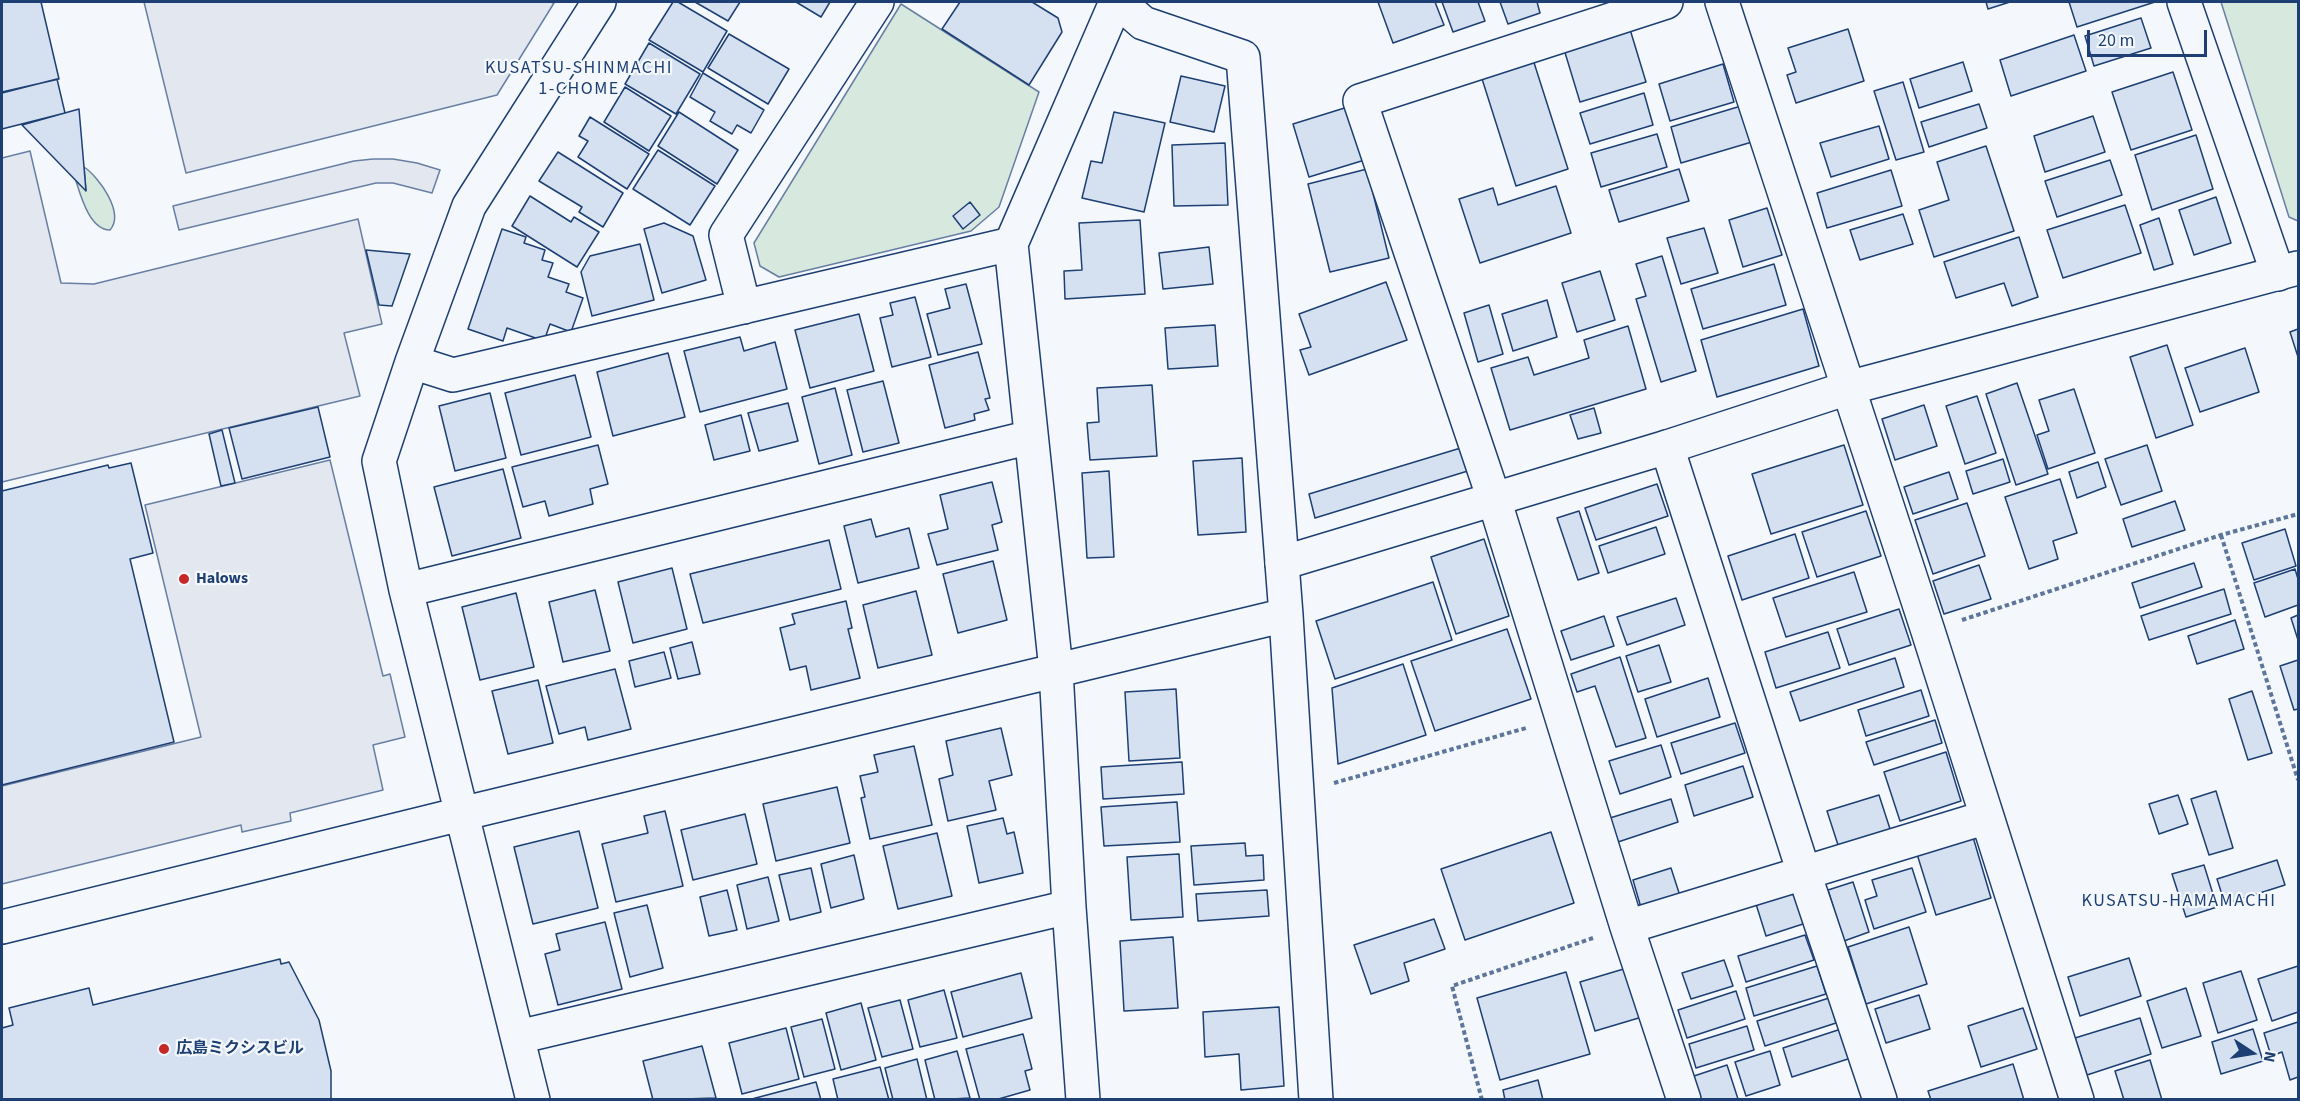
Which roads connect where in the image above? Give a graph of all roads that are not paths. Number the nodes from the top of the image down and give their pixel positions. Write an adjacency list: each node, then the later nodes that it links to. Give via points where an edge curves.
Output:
1 (599, 2): 10 (street, via 469,206)
2 (877, 2): 9 (street, via 726,235)
3 (1118, 2): 7 (street); 15 (street, via 1143,23 1243,57)
4 (1666, 2): 14 (street, via 1360,101)
5 (1722, 2): 11 (street)
6 (2184, 2): 8 (street)
7 (1011, 244): 9 (street); 12 (street)
8 (2288, 271): 11 (street)
9 (744, 307): 10 (street, via 453,375)
10 (412, 362): 16 (street, via 378,461)
11 (1848, 388): 13 (street); 20 (street)
12 (1031, 437): 16 (street); 18 (street)
13 (1667, 447): 14 (street); 21 (street)
14 (1494, 499): 15 (street); 24 (street)
15 (1282, 563): 17 (street)
16 (406, 590): 19 (street)
17 (1286, 615): 18 (street); 26 (street)
18 (1056, 670): 19 (street); 22 (street)
19 (461, 814): 23 (street); 25 (street)
20 (1987, 817): 21 (street); 31 (street)
21 (1804, 873): 24 (street); 30 (street)
22 (1069, 907): 25 (street); 28 (street)
23 (2, 927)
24 (1627, 927): 29 (street)
25 (518, 1037): 27 (street)
26 (1316, 1099)
27 (533, 1100)
28 (1083, 1100)
29 (1684, 1100)
30 (1880, 1100)
31 (2077, 1100)

